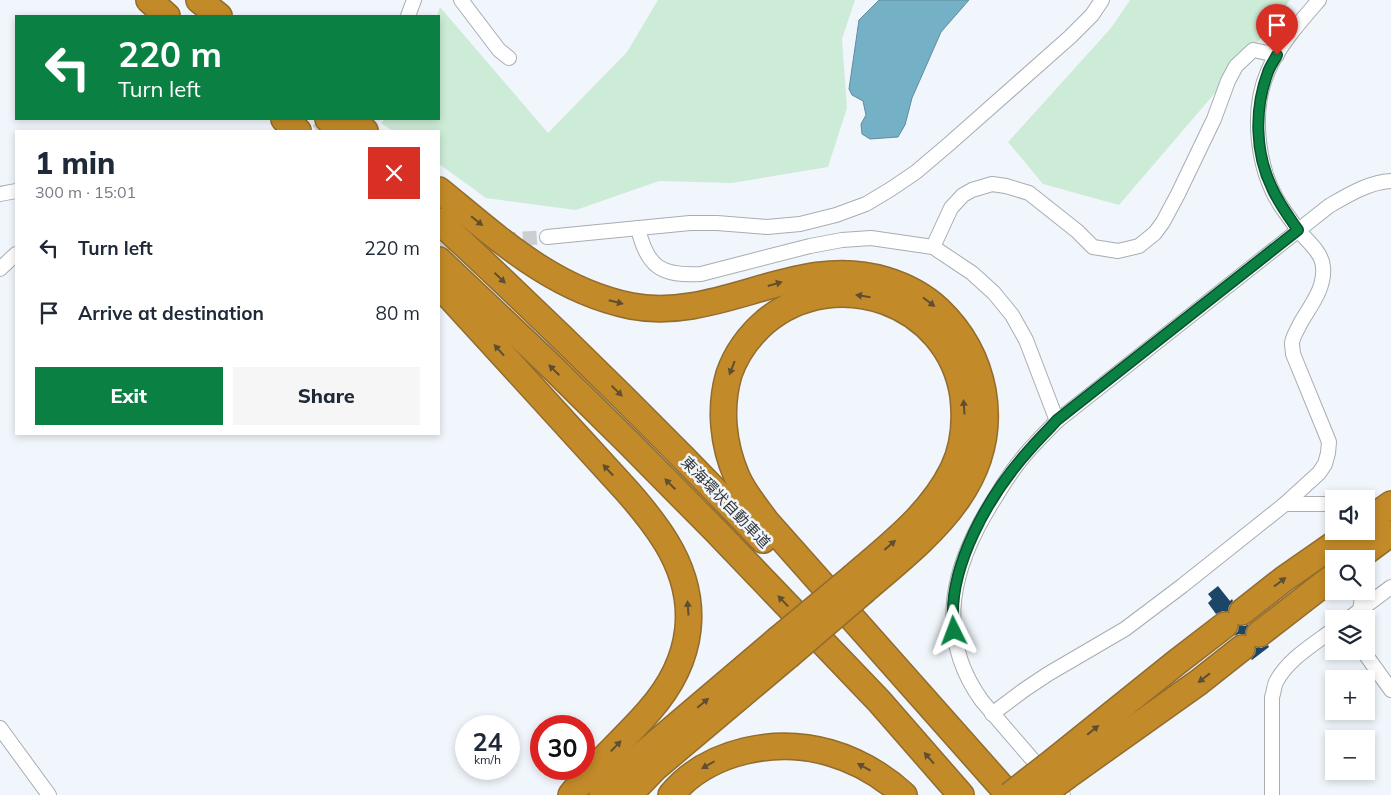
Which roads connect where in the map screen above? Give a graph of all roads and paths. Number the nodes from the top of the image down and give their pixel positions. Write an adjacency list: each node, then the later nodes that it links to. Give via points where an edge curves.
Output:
1 (147, 0): 8 (highway); 9 (highway)
2 (194, 0): 10 (highway)
3 (199, 0): 11 (highway)
4 (414, 0): 12 (street)
5 (461, 0): 14 (street, via 499,50)
6 (1102, 0): 28 (street, via 1070,37 949,144 916,172 866,204 800,224 767,227 690,223)
7 (1319, 0): 13 (street)
8 (160, 15)
9 (166, 15)
10 (212, 15)
11 (218, 15)
12 (408, 15)
13 (1277, 55): 29 (street, via 1268,71 1260,104 1260,149 1271,187); 31 (street, via 1253,50 1236,66 1214,119 1163,222 1138,246 1118,251 1092,247 1029,193 992,184 963,195 951,208)
14 (509, 58)
15 (272, 120): 19 (highway)
16 (285, 120): 20 (highway)
17 (329, 120): 21 (highway)
18 (351, 120): 22 (highway)
19 (284, 130)
20 (297, 130)
21 (340, 130)
22 (364, 130)
23 (1391, 181): 29 (street, via 1353,193 1329,206)
24 (15, 191): 26 (street)
25 (440, 191): 42 (highway, one-way to 42, via 543,271 570,286 612,302 655,309 680,308 813,275 857,274 897,284 933,304 959,334 977,368 986,410 981,449 966,486 940,523 924,540)
26 (0, 194)
27 (440, 222): 61 (highway, 東海環状自動車道, one-way to 61, via 731,506)
28 (638, 228): 30 (street); 31 (street, via 641,244 659,268 686,275 842,240 871,238)
29 (1298, 230): 36 (street); 37 (street, via 1320,256 1324,277 1295,334 1293,354 1325,432 1328,453 1319,473)
30 (547, 237)
31 (933, 247): 36 (street, via 972,274 1012,315 1026,340)
32 (15, 255): 34 (street)
33 (440, 261): 60 (highway, 東海環状自動車道, one-way to 33, via 879,701 715,530)
34 (0, 269)
35 (440, 285): 55 (highway, one-way to 35, via 649,711 672,681 686,644 689,623 684,582 667,543 627,490)
36 (1057, 420): 51 (street, via 1005,482 980,522 958,576 953,621 961,664 971,686)
37 (1286, 504): 38 (street); 51 (street, via 1125,628 1040,679)
38 (1325, 504)
39 (1381, 518): 40 (highway)
40 (1362, 550)
41 (1325, 565): 53 (highway, one-way to 41, via 1177,662 1284,579)
42 (859, 583): 48 (highway, bridge); 62 (highway, one-way to 62, via 942,488 961,449 964,406 961,386 946,349 920,320 903,309 865,296 823,295 805,299 773,315 758,328 736,358 725,388 723,412 729,457 750,500 766,521)
43 (1325, 583): 53 (highway, one-way to 53, via 1199,682)
44 (1391, 587): 46 (street)
45 (1362, 600): 46 (street)
46 (1360, 610)
47 (1325, 636): 64 (street, via 1297,656 1276,682 1272,697)
48 (782, 648): 56 (highway, one-way to 48, via 643,754); 57 (highway)
49 (1369, 660): 50 (street)
50 (1391, 690)
51 (992, 714): 53 (street)
52 (0, 728): 54 (street)
53 (1062, 777): 62 (highway, bridge); 63 (highway, bridge)
54 (49, 795)
55 (571, 795)
56 (602, 795)
57 (629, 795)
58 (671, 795): 59 (highway, one-way to 58, via 862,765 840,756 796,746 753,749 713,761 678,786)
59 (904, 795)
60 (961, 795)
61 (1001, 795)
62 (1009, 795)
63 (1042, 795)
64 (1272, 795)

